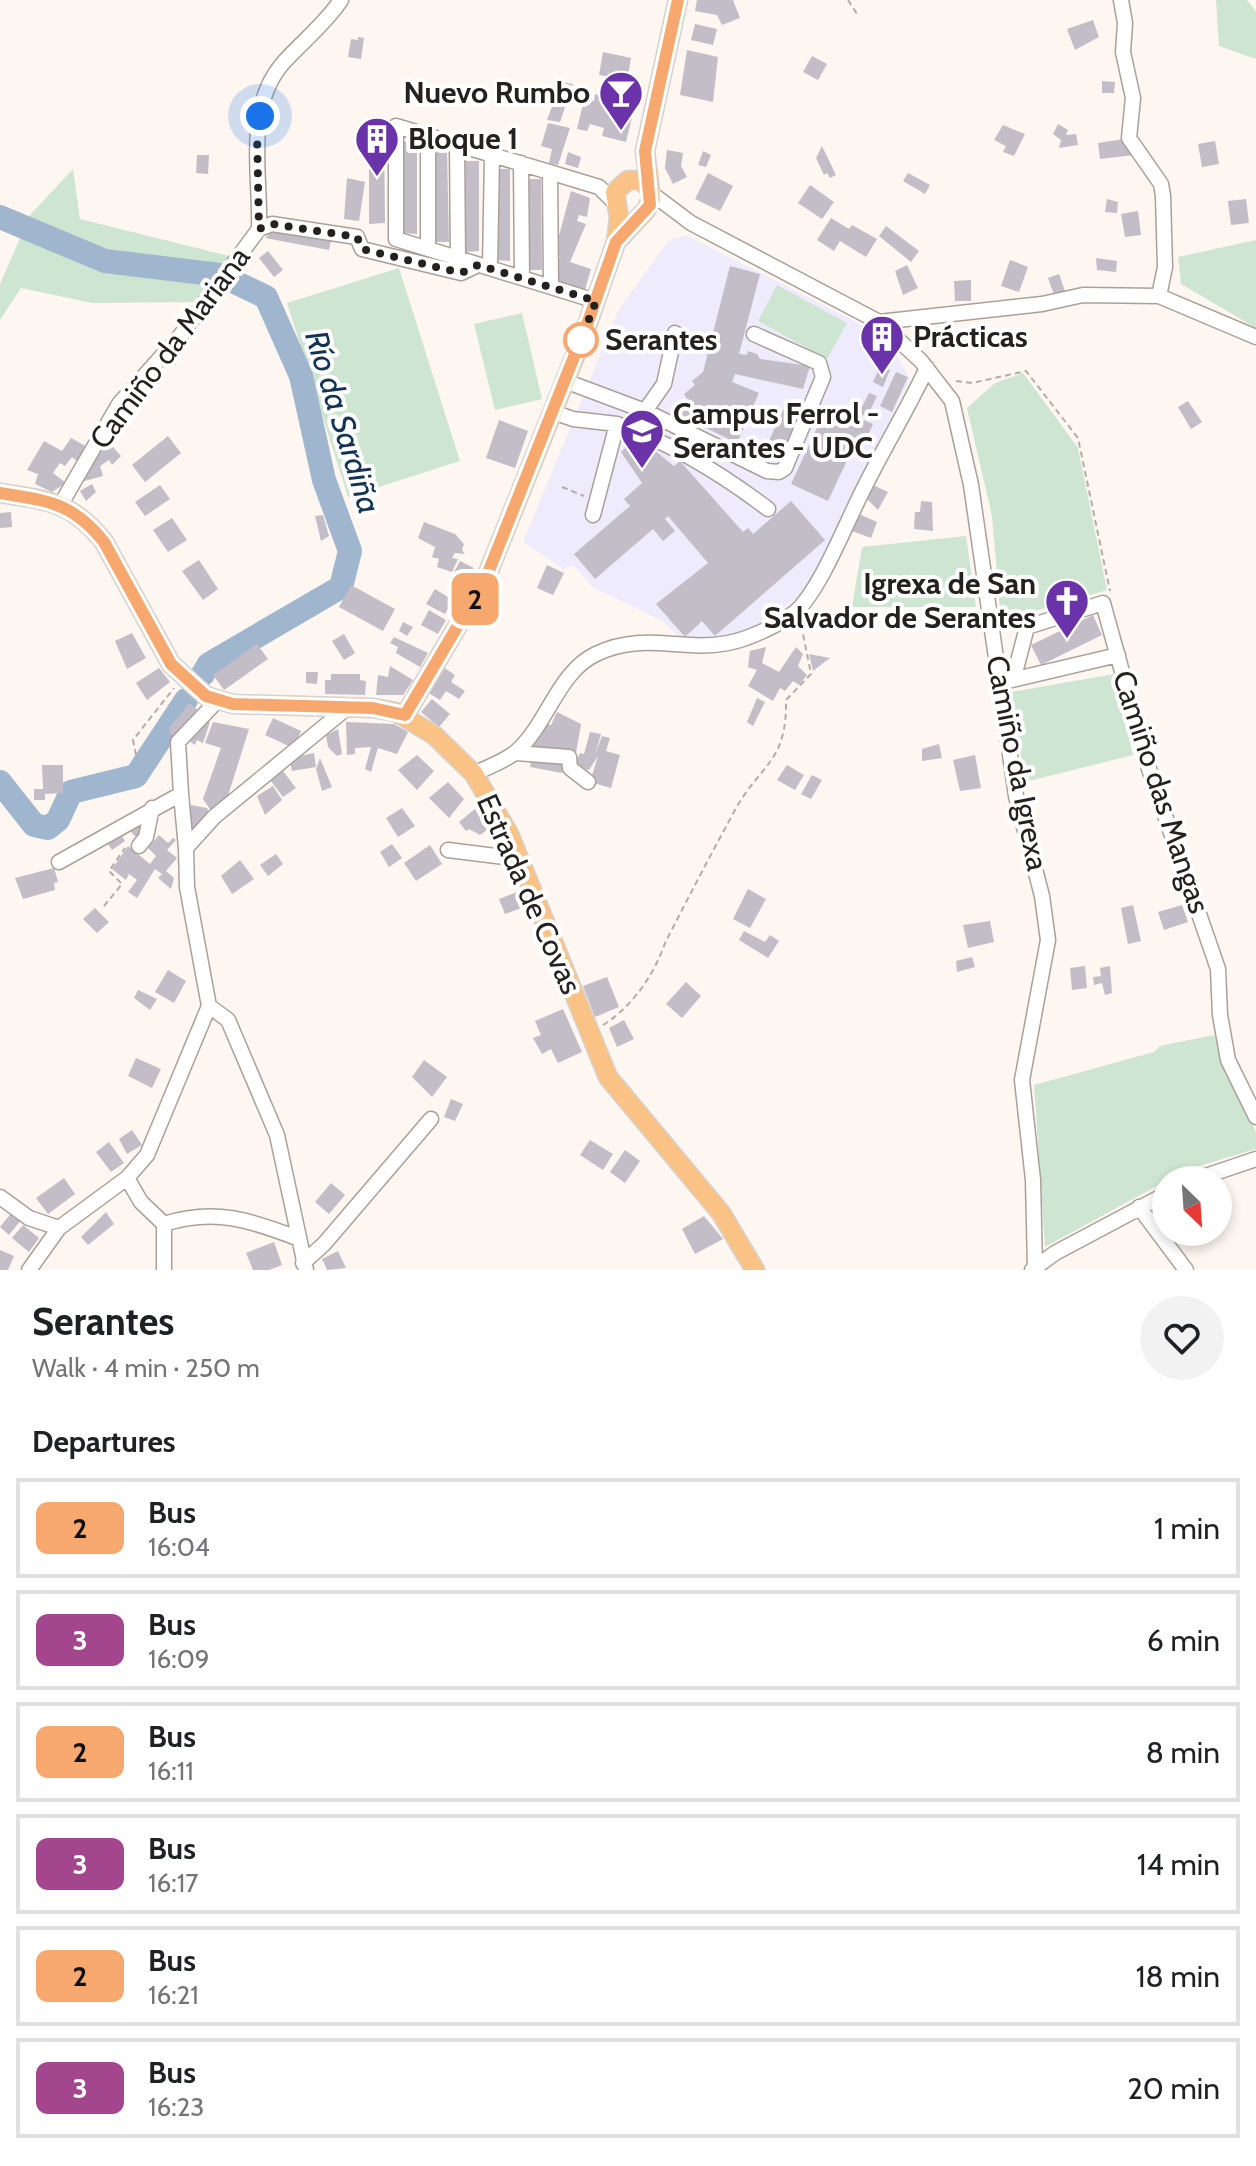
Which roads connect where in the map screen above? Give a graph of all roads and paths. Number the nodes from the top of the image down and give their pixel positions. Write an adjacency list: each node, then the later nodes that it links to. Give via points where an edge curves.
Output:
1 (341, 0): 18 (street, via 281,66 263,98 257,134)
2 (678, 0): 8 (main road)
3 (848, 0): 5 (path)
4 (1121, 0): 25 (street, via 1123,52 1133,98 1129,138 1161,184 1163,196 1165,267)
5 (859, 17)
6 (428, 135): 7 (street); 20 (street); 20 (street, via 396,126 396,239)
7 (457, 144): 9 (street); 21 (street)
8 (645, 151): 12 (main road); 14 (main road)
9 (492, 155): 10 (street); 22 (street)
10 (521, 163): 11 (street); 23 (street)
11 (550, 172): 13 (street); 24 (street)
12 (625, 181): 13 (street); 14 (main road, via 640,180); 15 (main road, via 615,192)
13 (599, 187): 15 (street)
14 (650, 191): 16 (main road, via 650,205); 17 (street)
15 (617, 206): 16 (main road, via 624,213); 19 (main road)
16 (640, 214): 17 (street); 19 (main road)
17 (680, 217): 27 (street, Camiño da Igrexa)
18 (259, 229): 22 (street, Camiño da Mariana, via 272,224 357,237 362,249 461,273); 38 (street, Camiño da Mariana, via 180,336 119,404)
19 (616, 242): 26 (main road)
20 (428, 249): 21 (street)
21 (458, 259): 22 (street)
22 (484, 266): 23 (street)
23 (522, 278): 24 (street)
24 (551, 287): 26 (street)
25 (1159, 296): 27 (street, via 1083,295); 30 (street)
26 (596, 301): 32 (main road)
27 (879, 322): 31 (street, Camiño da Igrexa)
28 (675, 333): 33 (street, via 664,384)
29 (754, 334): 33 (street, via 822,368 823,377 785,468 767,471)
30 (1256, 337)
31 (931, 373): 41 (path, via 972,383 1026,371 1078,438); 42 (street, via 811,592); 45 (street, Camiño da Igrexa, via 952,401)
32 (565, 381): 33 (street); 34 (main road)
33 (645, 411)
34 (553, 412): 35 (street); 48 (main road, via 486,578)
35 (617, 424): 39 (street); 40 (street, via 653,437)
36 (562, 487): 39 (path)
37 (0, 493): 38 (main road, Estrada de Covas)
38 (61, 504): 44 (main road, Estrada de Covas, via 104,542)
39 (594, 508)
40 (768, 509)
41 (1110, 592)
42 (795, 612): 49 (street, via 727,643 644,640 594,655 575,668); 62 (path, via 811,674 786,700 784,738 738,805 658,965 614,1018)
43 (1118, 655): 45 (street); 45 (street, Camiño das Mangas, via 1103,603 1027,627 1016,669); 63 (street, Camiño das Mangas, via 1149,769 1218,969 1228,1060)
44 (182, 677): 46 (main road, Estrada de Covas); 50 (path, via 133,740)
45 (1002, 682): 75 (street, Camiño da Igrexa, via 1016,796 1048,940 1022,1080 1033,1180)
46 (217, 701): 47 (main road, Estrada de Covas); 53 (street, via 178,742)
47 (348, 707): 48 (main road, Estrada de Covas); 56 (street, via 214,817)
48 (405, 715): 51 (main road, Estrada de Covas)
49 (516, 753): 51 (street); 52 (street, via 569,757 570,768)
50 (136, 755)
51 (474, 774): 58 (main road, Estrada de Covas)
52 (588, 782)
53 (181, 794): 54 (street); 56 (street)
54 (152, 808): 55 (street); 59 (street)
55 (139, 846): 60 (path, via 130,843 113,861 109,871 122,884)
56 (186, 848): 61 (street, via 187,887)
57 (448, 850): 58 (street)
58 (520, 859): 62 (main road, Estrada de Covas)
59 (59, 862)
60 (104, 906)
61 (209, 1006): 67 (street, via 147,1155); 73 (street, via 228,1020 277,1135)
62 (589, 1033): 78 (main road, Estrada de Covas, via 619,1095 712,1202)
63 (1256, 1117)
64 (431, 1119): 74 (street)
65 (1256, 1159): 66 (street)
66 (1232, 1167)
67 (127, 1178): 71 (street, via 141,1202); 72 (street)
68 (0, 1197): 72 (street, via 29,1218)
69 (1152, 1201): 70 (street)
70 (1139, 1207): 75 (street); 79 (street)
71 (164, 1224): 73 (street, via 241,1216); 77 (street)
72 (59, 1228): 76 (street)
73 (297, 1238): 74 (street)
74 (305, 1266)
75 (1034, 1268)
76 (29, 1270)
77 (164, 1270)
78 (755, 1270)
79 (1186, 1270)

